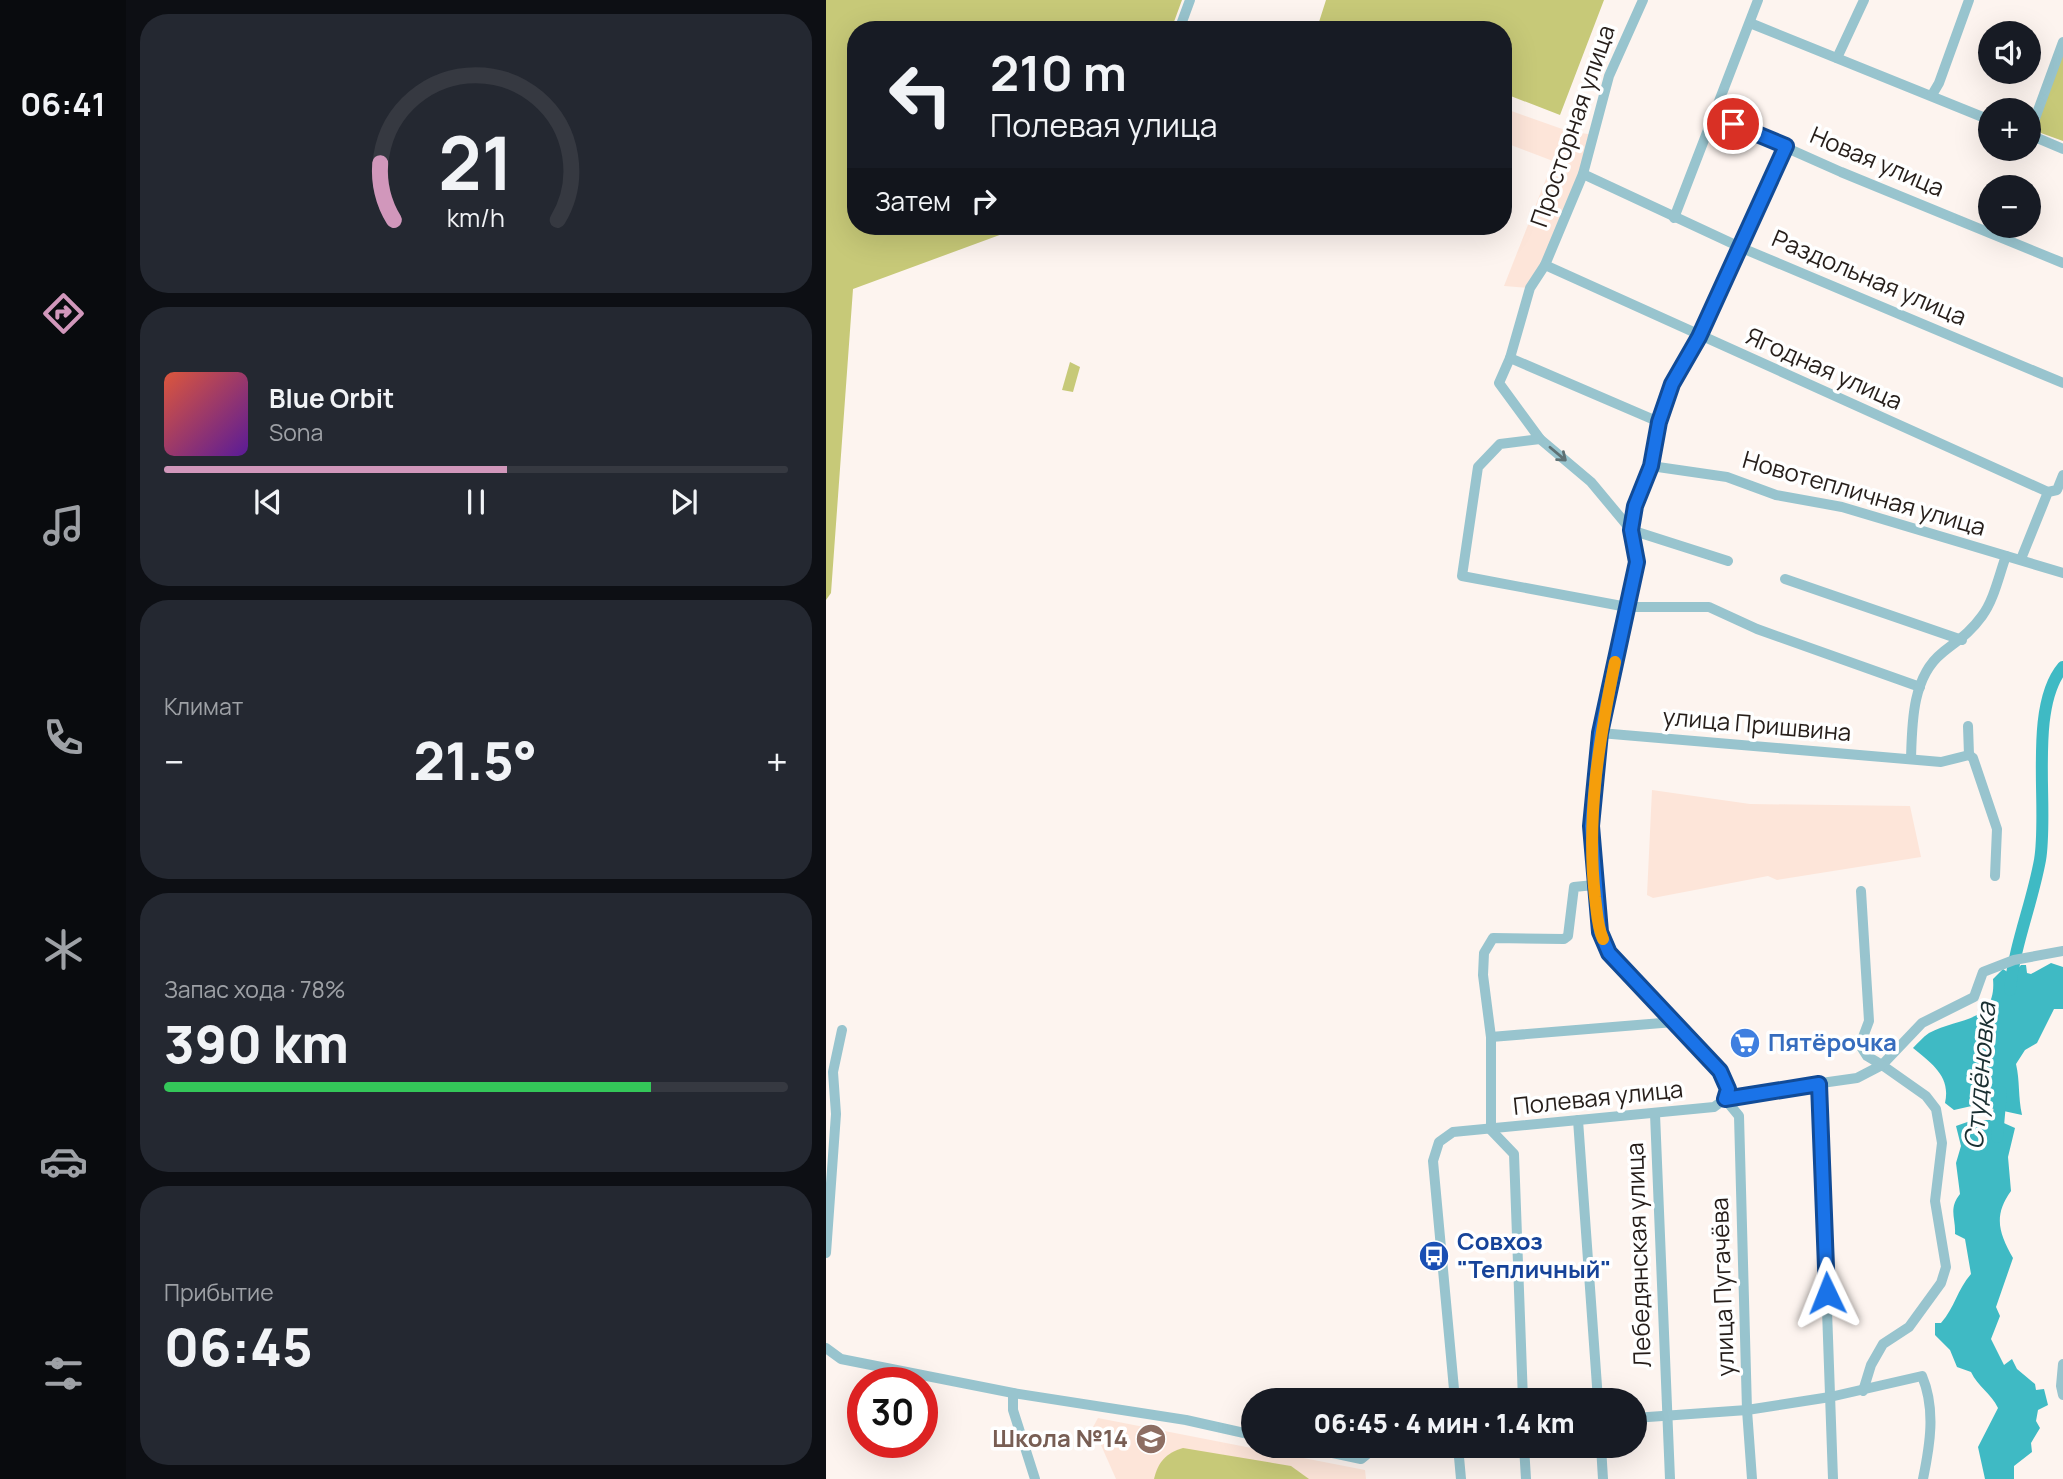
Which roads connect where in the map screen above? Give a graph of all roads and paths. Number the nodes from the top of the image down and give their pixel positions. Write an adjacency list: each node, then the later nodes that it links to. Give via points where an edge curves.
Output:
1 (1190, 0): 6 (street)
2 (1643, 0): 17 (street, Просторная улица, via 1609,76)
3 (1758, 0): 7 (street)
4 (1864, 0): 9 (street)
5 (1969, 0): 10 (street)
6 (1182, 21)
7 (1750, 23): 9 (street); 12 (street)
8 (2063, 42): 11 (street)
9 (1837, 58): 10 (street)
10 (1932, 95): 13 (street)
11 (2041, 102)
12 (1714, 116): 15 (street, Новая улица); 18 (street)
13 (1978, 116)
14 (2041, 139): 16 (street)
15 (1786, 146): 19 (street); 20 (street, Новая улица)
16 (2063, 149)
17 (1583, 174): 18 (street, Раздольная улица); 21 (street, Просторная улица)
18 (1674, 218): 19 (street, Раздольная улица)
19 (1742, 248): 22 (street); 24 (street, Раздольная улица)
20 (2063, 262)
21 (1545, 265): 22 (street, Ягодная улица); 23 (street, Просторная улица, via 1530,288)
22 (1699, 337): 25 (street, via 1672,384); 29 (street, Ягодная улица)
23 (1510, 358): 25 (street); 26 (street, Просторная улица, via 1499,383)
24 (2063, 383)
25 (1659, 422): 27 (street)
26 (1540, 439): 30 (street, one-way to 30, via 1591,482); 36 (street, via 1500,444 1478,467 1462,576)
27 (1651, 466): 30 (street); 31 (street, Новотепличная улица, via 1727,477 1776,495 1842,507)
28 (2063, 475): 29 (street, via 2057,490)
29 (2048, 492): 32 (street)
30 (1631, 530): 33 (street); 36 (street, via 1637,562)
31 (2006, 556): 32 (street, Новотепличная улица); 37 (street, via 1984,614)
32 (2021, 559): 34 (street, Новотепличная улица)
33 (1728, 561)
34 (2063, 573)
35 (1784, 579): 37 (street)
36 (1627, 607): 38 (street, via 1709,607 1757,629); 40 (street)
37 (1962, 640): 38 (street, via 1941,653)
38 (1920, 687): 42 (street, via 1913,714)
39 (1968, 726): 41 (street)
40 (1600, 733): 42 (street, улица Пришвина); 44 (street, via 1591,826)
41 (1969, 755): 42 (street, улица Пришвина, via 1941,762); 43 (street, via 1997,829)
42 (1911, 759)
43 (1995, 876)
44 (1594, 884): 47 (street, via 1600,932 1609,953); 49 (street, via 1574,887 1564,939 1493,937 1489,941 1483,975)
45 (1861, 891): 50 (street, via 1869,1021 1860,1045)
46 (2063, 951): 50 (street, via 2014,960 1983,972 1974,997 1923,1023)
47 (1674, 1021): 49 (street); 52 (street, via 1720,1071 1728,1089)
48 (842, 1030): 56 (street, via 834,1072 836,1114)
49 (1491, 1037): 55 (street)
50 (1882, 1065): 51 (street, Полевая улица, via 1857,1078); 62 (street, via 1927,1096 1936,1109 1942,1143 1935,1200 1945,1266 1941,1283 1909,1327 1884,1345 1871,1365)
51 (1819, 1084): 52 (street, Полевая улица); 65 (street)
52 (1725, 1099): 53 (street, Полевая улица, via 1714,1107); 66 (street, улица Пугачёва, via 1739,1116)
53 (1655, 1114): 54 (street, Полевая улица); 67 (street, Лебедянская улица)
54 (1578, 1121): 55 (street, Полевая улица); 61 (street)
55 (1491, 1130): 59 (street, Полевая улица, via 1453,1132 1439,1142 1433,1161); 60 (street, via 1514,1154)
56 (826, 1252)
57 (826, 1348): 63 (street, via 841,1359)
58 (2063, 1364): 64 (street)
59 (1454, 1388)
60 (1522, 1388)
61 (1597, 1388)
62 (1863, 1391): 65 (street); 80 (street, via 1922,1376 1930,1395 1930,1446)
63 (1013, 1392): 69 (street); 73 (street, via 1013,1410)
64 (2063, 1395)
65 (1830, 1397): 66 (street); 79 (street)
66 (1747, 1410): 67 (street); 78 (street, улица Пугачёва)
67 (1667, 1416): 68 (street); 77 (street, Лебедянская улица)
68 (1647, 1417)
69 (1241, 1432)
70 (1459, 1458): 74 (street)
71 (1525, 1458): 75 (street)
72 (1602, 1458): 76 (street)
73 (1035, 1479)
74 (1461, 1479)
75 (1526, 1479)
76 (1603, 1479)
77 (1670, 1479)
78 (1752, 1479)
79 (1833, 1479)
80 (1923, 1479)

